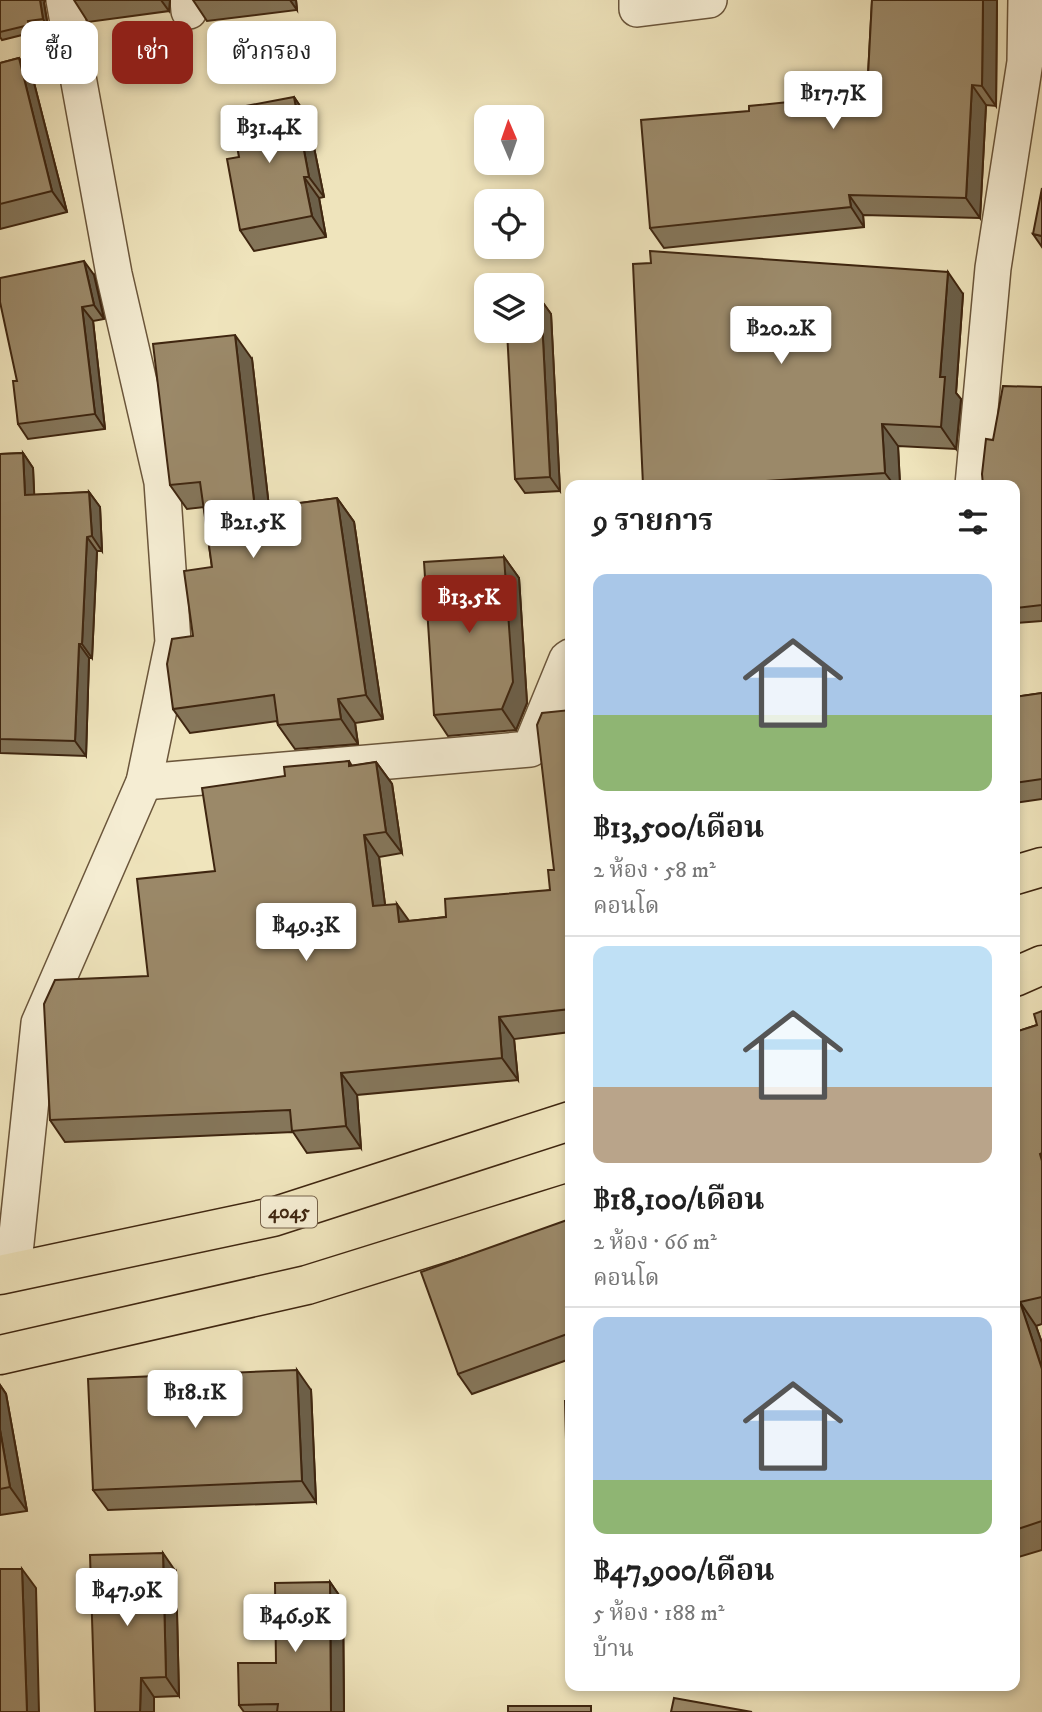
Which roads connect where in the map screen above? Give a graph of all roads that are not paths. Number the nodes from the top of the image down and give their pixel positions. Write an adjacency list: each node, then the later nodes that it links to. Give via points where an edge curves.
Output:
1 (64, 0): 7 (street, via 114,274 162,482 173,642)
2 (636, 0): 3 (street, via 637,9)
3 (709, 0)
4 (1026, 0): 5 (street, via 1025,62 993,268)
5 (973, 480)
6 (565, 665): 7 (street, via 530,749)
7 (144, 782): 14 (street, via 39,1023)
8 (1042, 867): 9 (main road)
9 (1020, 874)
10 (1042, 965): 11 (main road)
11 (1020, 975)
12 (565, 1123): 14 (main road, 4045, via 272,1217)
13 (565, 1205): 15 (main road, via 307,1285)
14 (7, 1273)
15 (0, 1355)

